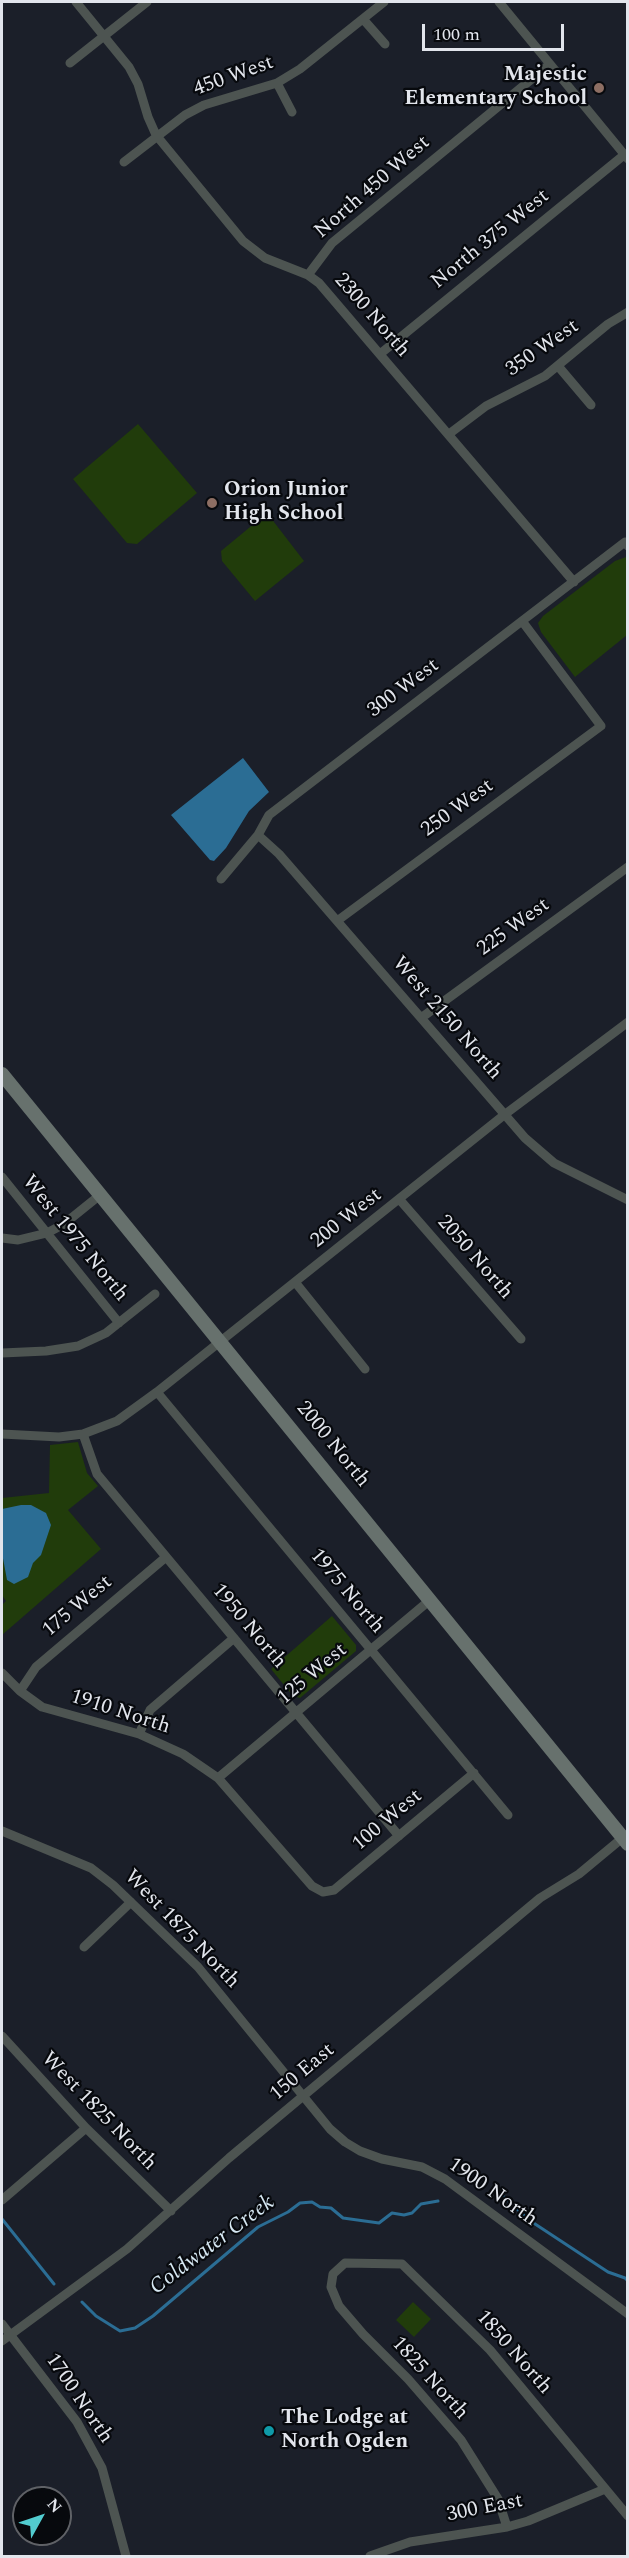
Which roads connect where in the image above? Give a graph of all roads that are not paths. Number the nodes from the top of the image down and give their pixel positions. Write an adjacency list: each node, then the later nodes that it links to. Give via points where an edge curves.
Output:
1 (76, 2): 6 (street, 2300 North)
2 (147, 2): 6 (street)
3 (384, 2): 5 (street, 450 West)
4 (500, 2): 9 (street)
5 (363, 19): 7 (street); 10 (street, 450 West)
6 (104, 36): 8 (street); 12 (street, 2300 North, via 138,84)
7 (385, 44)
8 (70, 63)
9 (550, 64): 13 (street); 15 (street, North 450 West, via 332,243)
10 (277, 83): 11 (street); 12 (street, 450 West, via 204,105)
11 (292, 112)
12 (156, 135): 14 (street, 450 West); 15 (street, 2300 North, via 254,250)
13 (626, 157): 17 (street, North 375 West)
14 (124, 162)
15 (308, 275): 17 (street, 2300 North, via 329,293)
16 (627, 312): 18 (street, 350 West)
17 (380, 354): 20 (street, 2300 North)
18 (558, 366): 19 (street); 20 (street, 350 West, via 486,406)
19 (591, 405)
20 (449, 434): 22 (street, 2300 North)
21 (626, 544): 22 (street, 300 West)
22 (574, 582): 23 (street, 300 West)
23 (522, 621): 24 (street, 300 West, via 269,815); 27 (street, 250 West, via 601,726)
24 (258, 835): 26 (street, 300 West); 27 (street, West 2150 North)
25 (627, 867): 28 (street, 225 West)
26 (221, 879)
27 (337, 921): 28 (street, West 2150 North)
28 (421, 1018): 31 (street, West 2150 North)
29 (627, 1022): 31 (street, 200 West)
30 (2, 1074): 33 (street, 2000 North)
31 (504, 1115): 34 (street, 200 West); 35 (street, West 2150 North, via 554,1162)
32 (2, 1177): 36 (street, West 1975 North)
33 (100, 1195): 36 (street); 42 (street, 2000 North)
34 (400, 1200): 38 (street, 200 West); 41 (street, 2050 North)
35 (627, 1200)
36 (47, 1233): 37 (street, via 18,1240); 40 (street, West 1975 North)
37 (2, 1238)
38 (295, 1282): 42 (street, 200 West); 44 (street)
39 (155, 1294): 40 (street)
40 (119, 1323): 43 (street, via 78,1346)
41 (521, 1339)
42 (221, 1342): 45 (street, 200 West); 49 (street, 2000 North)
43 (2, 1353)
44 (365, 1369)
45 (157, 1392): 47 (street, 200 West, via 117,1421); 51 (street, 1975 North)
46 (2, 1434): 47 (street)
47 (83, 1434): 48 (street, 1950 North, via 97,1474)
48 (166, 1557): 50 (street, 1950 North); 53 (street, 175 West, via 36,1667)
49 (430, 1600): 51 (street, 125 West); 61 (street, 2000 North)
50 (234, 1638): 54 (street, 1950 North); 55 (street, via 150,1710)
51 (371, 1650): 54 (street, 125 West); 56 (street, 1975 North)
52 (2, 1674): 53 (street, 1910 North)
53 (20, 1691): 55 (street, 1910 North, via 42,1707)
54 (296, 1713): 57 (street, 125 West); 60 (street, 1950 North)
55 (139, 1734): 57 (street, 1910 North, via 183,1754)
56 (474, 1773): 58 (street, 1975 North); 60 (street, 100 West)
57 (218, 1778): 62 (street, 1910 North, via 312,1886)
58 (508, 1815)
59 (2, 1831): 63 (street, West 1875 North, via 91,1868)
60 (399, 1836): 62 (street, 100 West, via 334,1890)
61 (626, 1838): 66 (street, 150 East, via 540,1898)
62 (324, 1892)
63 (131, 1902): 64 (street); 66 (street, West 1875 North, via 198,1967)
64 (84, 1947)
65 (3, 2041): 67 (street, West 1825 North)
66 (303, 2096): 69 (street, 150 East); 71 (street, 1900 North, via 345,2142 382,2159 422,2167 445,2179)
67 (86, 2128): 68 (street); 69 (street, West 1825 North)
68 (2, 2200)
69 (171, 2211): 73 (street, 150 East, via 127,2249)
70 (345, 2264): 75 (street, 1850 North, via 402,2264 490,2350); 77 (street, 1825 North, via 333,2274 330,2287 339,2306 461,2440 498,2499)
71 (627, 2314)
72 (2, 2324): 73 (street, 1700 North)
73 (11, 2335): 74 (street, 150 East); 78 (street, 1700 North, via 77,2422 102,2468)
74 (2, 2341)
75 (605, 2489): 76 (street, 1850 North); 77 (street, 300 East)
76 (627, 2516)
77 (507, 2527): 79 (street, 300 East, via 410,2542)
78 (126, 2556)
79 (370, 2556)

